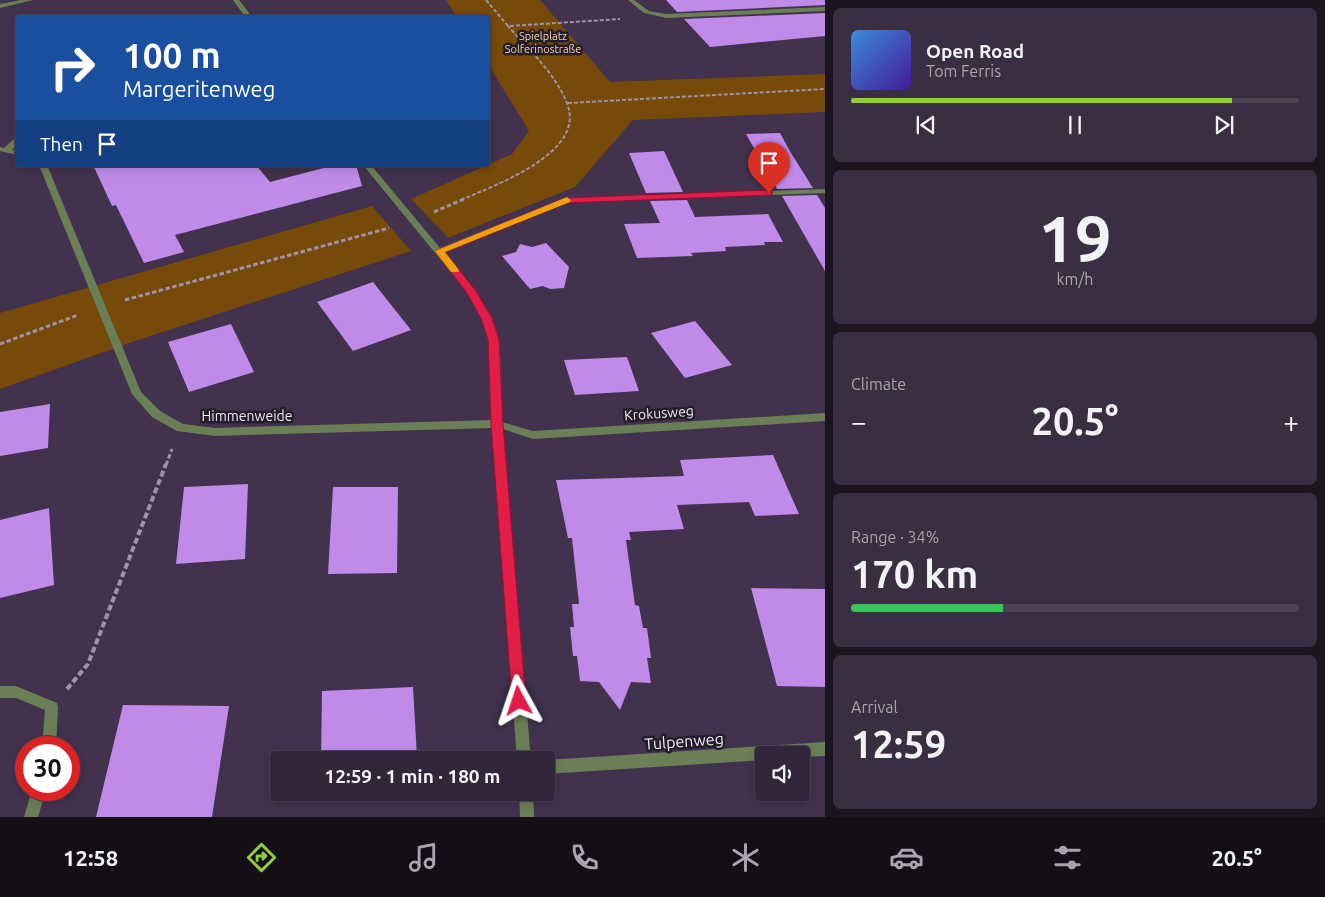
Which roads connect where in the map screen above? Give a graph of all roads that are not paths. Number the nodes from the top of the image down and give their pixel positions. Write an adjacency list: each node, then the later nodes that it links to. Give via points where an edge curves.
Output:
1 (30, 0): 4 (street)
2 (236, 0): 6 (street)
3 (631, 0): 5 (street, via 650,15 666,16)
4 (0, 6)
5 (825, 9)
6 (248, 15)
7 (15, 142): 8 (street)
8 (4, 150)
9 (44, 167): 14 (street, Himmenweide, via 137,394 156,414 181,428 215,432)
10 (369, 167): 12 (street)
11 (825, 191): 12 (street, via 565,200)
12 (440, 251): 14 (street, via 471,291 494,340)
13 (825, 417): 14 (street, Krokusweg, via 533,435)
14 (497, 424): 18 (street)
15 (0, 692): 16 (street, via 16,692 52,707)
16 (50, 736)
17 (825, 749): 19 (street, Tulpenweg)
18 (523, 751)
19 (555, 767)
20 (36, 801): 22 (street)
21 (526, 801): 23 (street)
22 (31, 817)
23 (527, 817)

